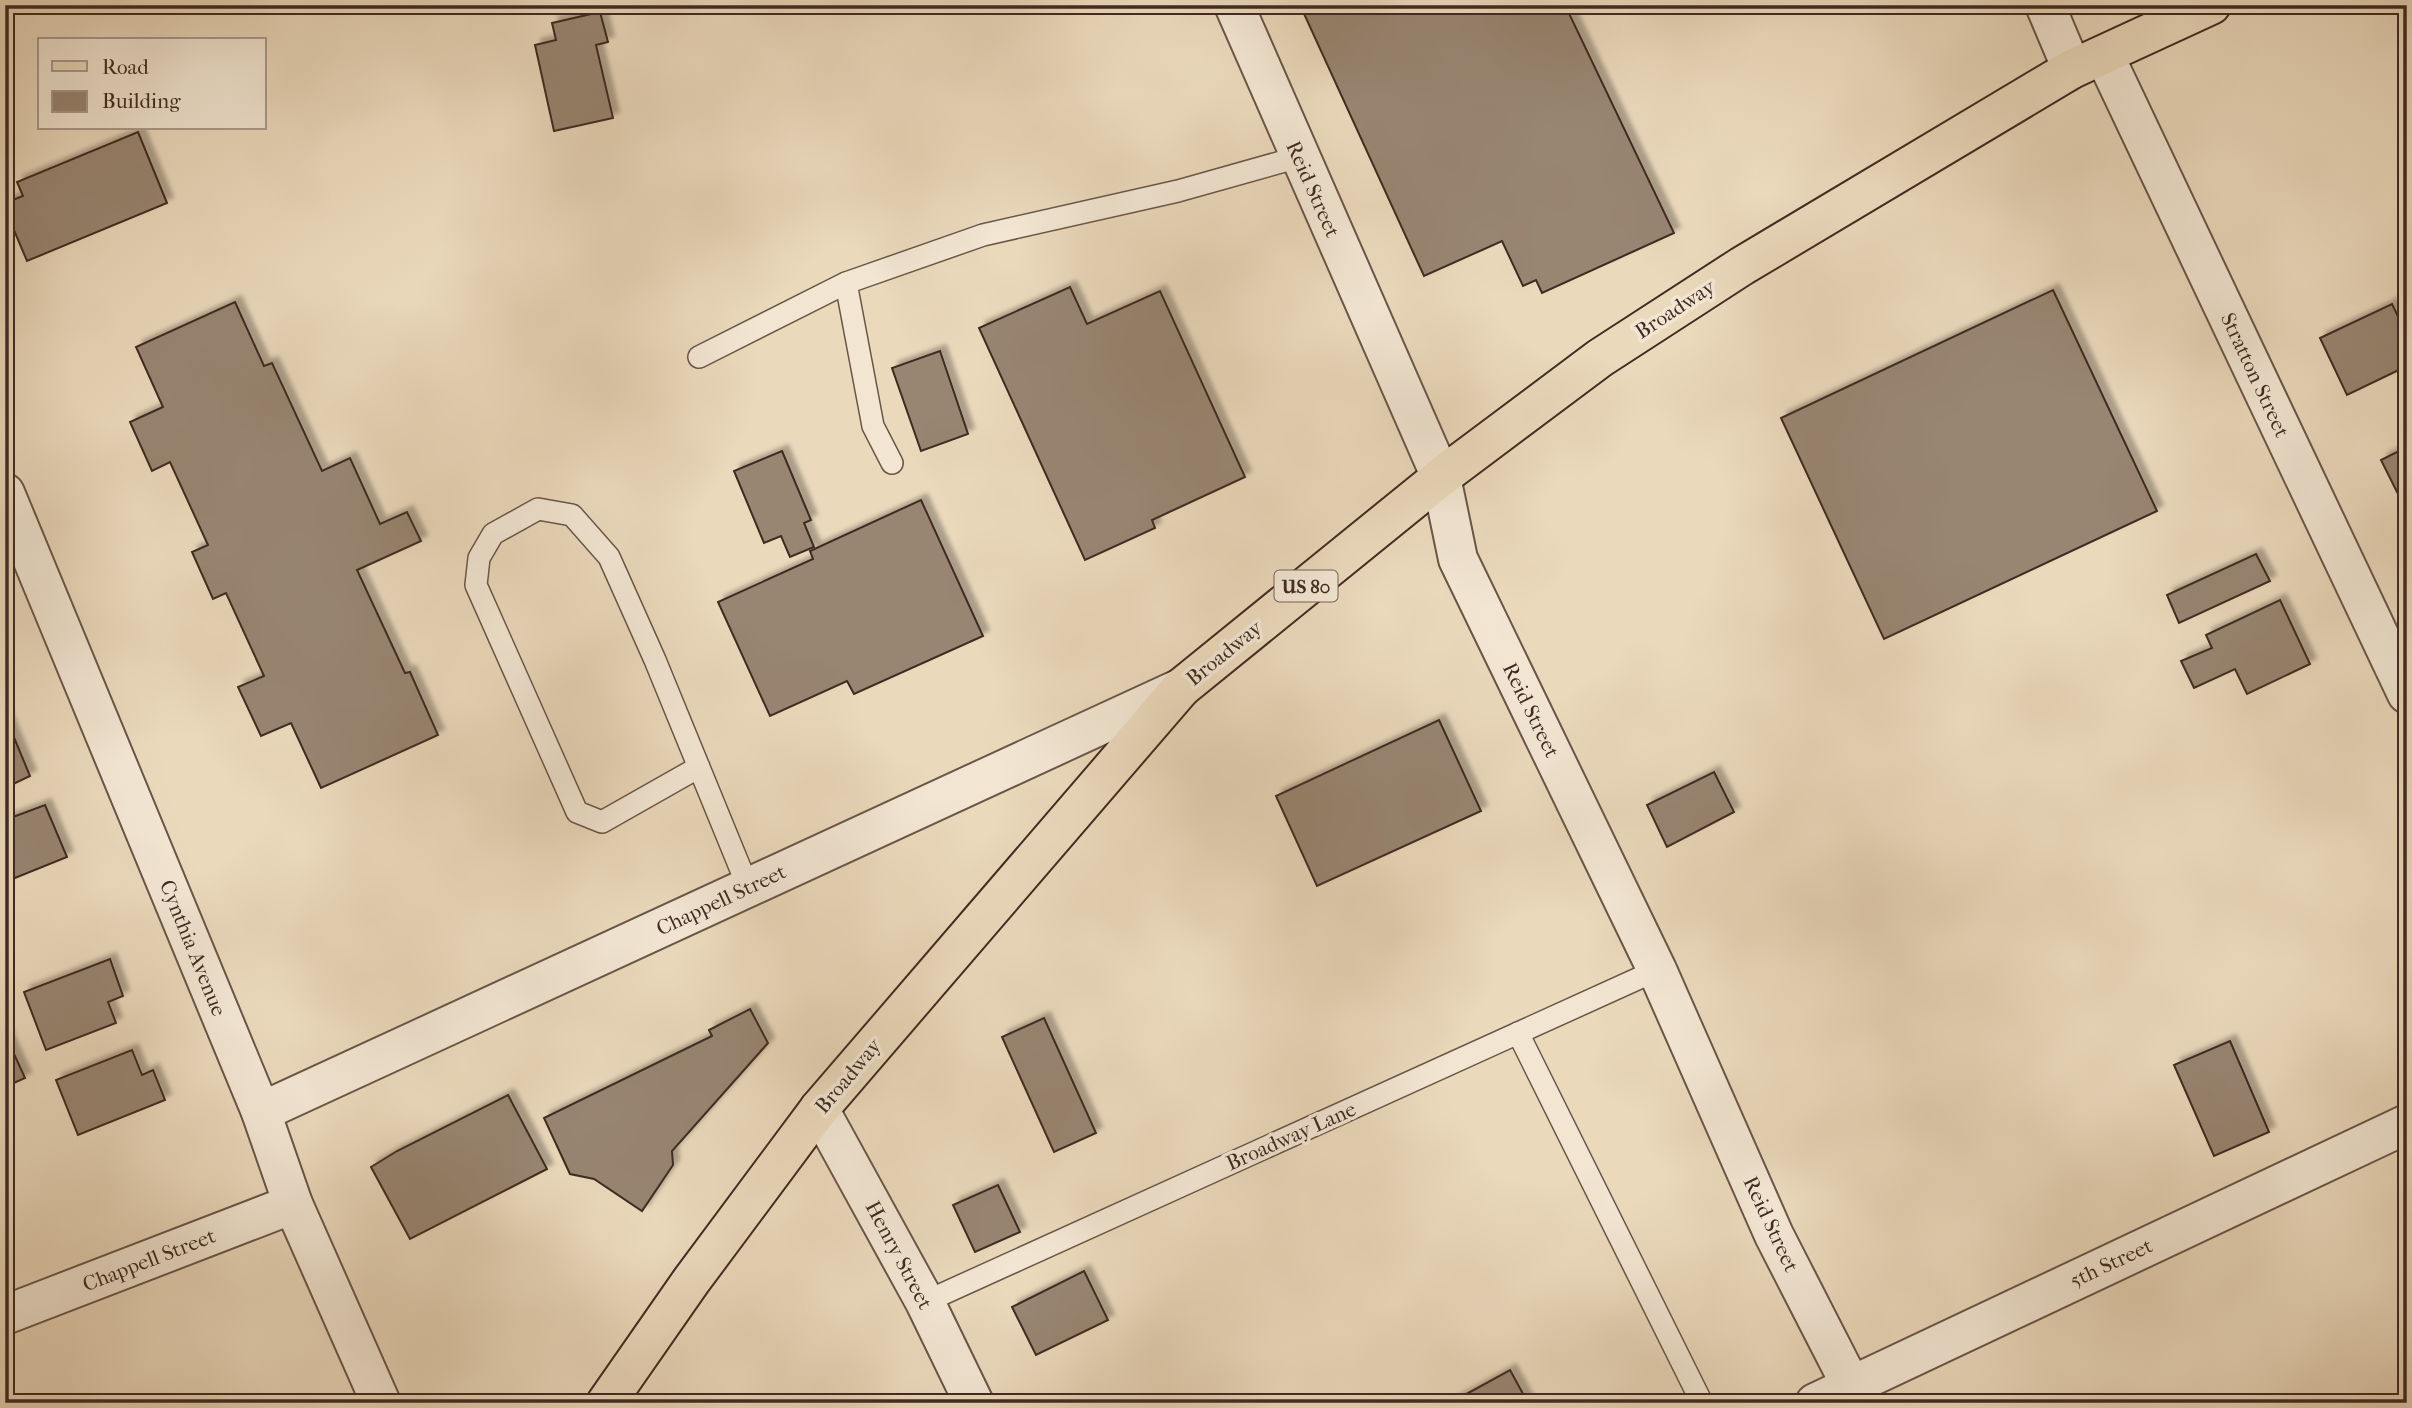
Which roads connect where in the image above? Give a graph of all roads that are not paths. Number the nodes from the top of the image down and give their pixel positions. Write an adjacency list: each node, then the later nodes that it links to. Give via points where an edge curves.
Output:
1 (1234, 5): 5 (street, Reid Street)
2 (2045, 5): 4 (street, Stratton Street)
3 (2211, 5): 4 (main road, Broadway / US 80)
4 (2088, 62): 9 (main road, Broadway / US 80, via 1742,266 1600,358); 12 (street, Stratton Street)
5 (1299, 157): 6 (lane, via 1178,191 983,235); 9 (street, Reid Street)
6 (846, 283): 7 (lane); 8 (lane, via 873,426)
7 (699, 357)
8 (891, 463)
9 (1441, 477): 11 (main road, Broadway / US 80); 15 (street, Reid Street, via 1458,559)
10 (5, 493): 18 (street, Cynthia Avenue)
11 (1181, 688): 14 (street, Chappell Street); 17 (main road, Broadway / US 80)
12 (2407, 694)
13 (699, 767): 13 (lane, via 608,557 572,515 538,509 494,534 479,558 476,585 577,812 602,822); 14 (lane)
14 (748, 887): 18 (street, Chappell Street)
15 (1657, 970): 16 (lane, Broadway Lane); 23 (street, Reid Street, via 1774,1235)
16 (1518, 1033): 21 (lane, Broadway Lane); 27 (lane)
17 (819, 1109): 21 (street, Henry Street); 25 (main road, Broadway / US 80)
18 (261, 1112): 20 (street, Cynthia Avenue)
19 (2407, 1124): 23 (street, 5th Street)
20 (293, 1204): 22 (street, Chappell Street); 24 (street, Cynthia Avenue)
21 (925, 1302): 26 (street, Henry Street)
22 (5, 1315)
23 (1856, 1394): 28 (street, 5th Street)
24 (381, 1403)
25 (606, 1403)
26 (974, 1403)
27 (1702, 1403)
28 (1815, 1403)

